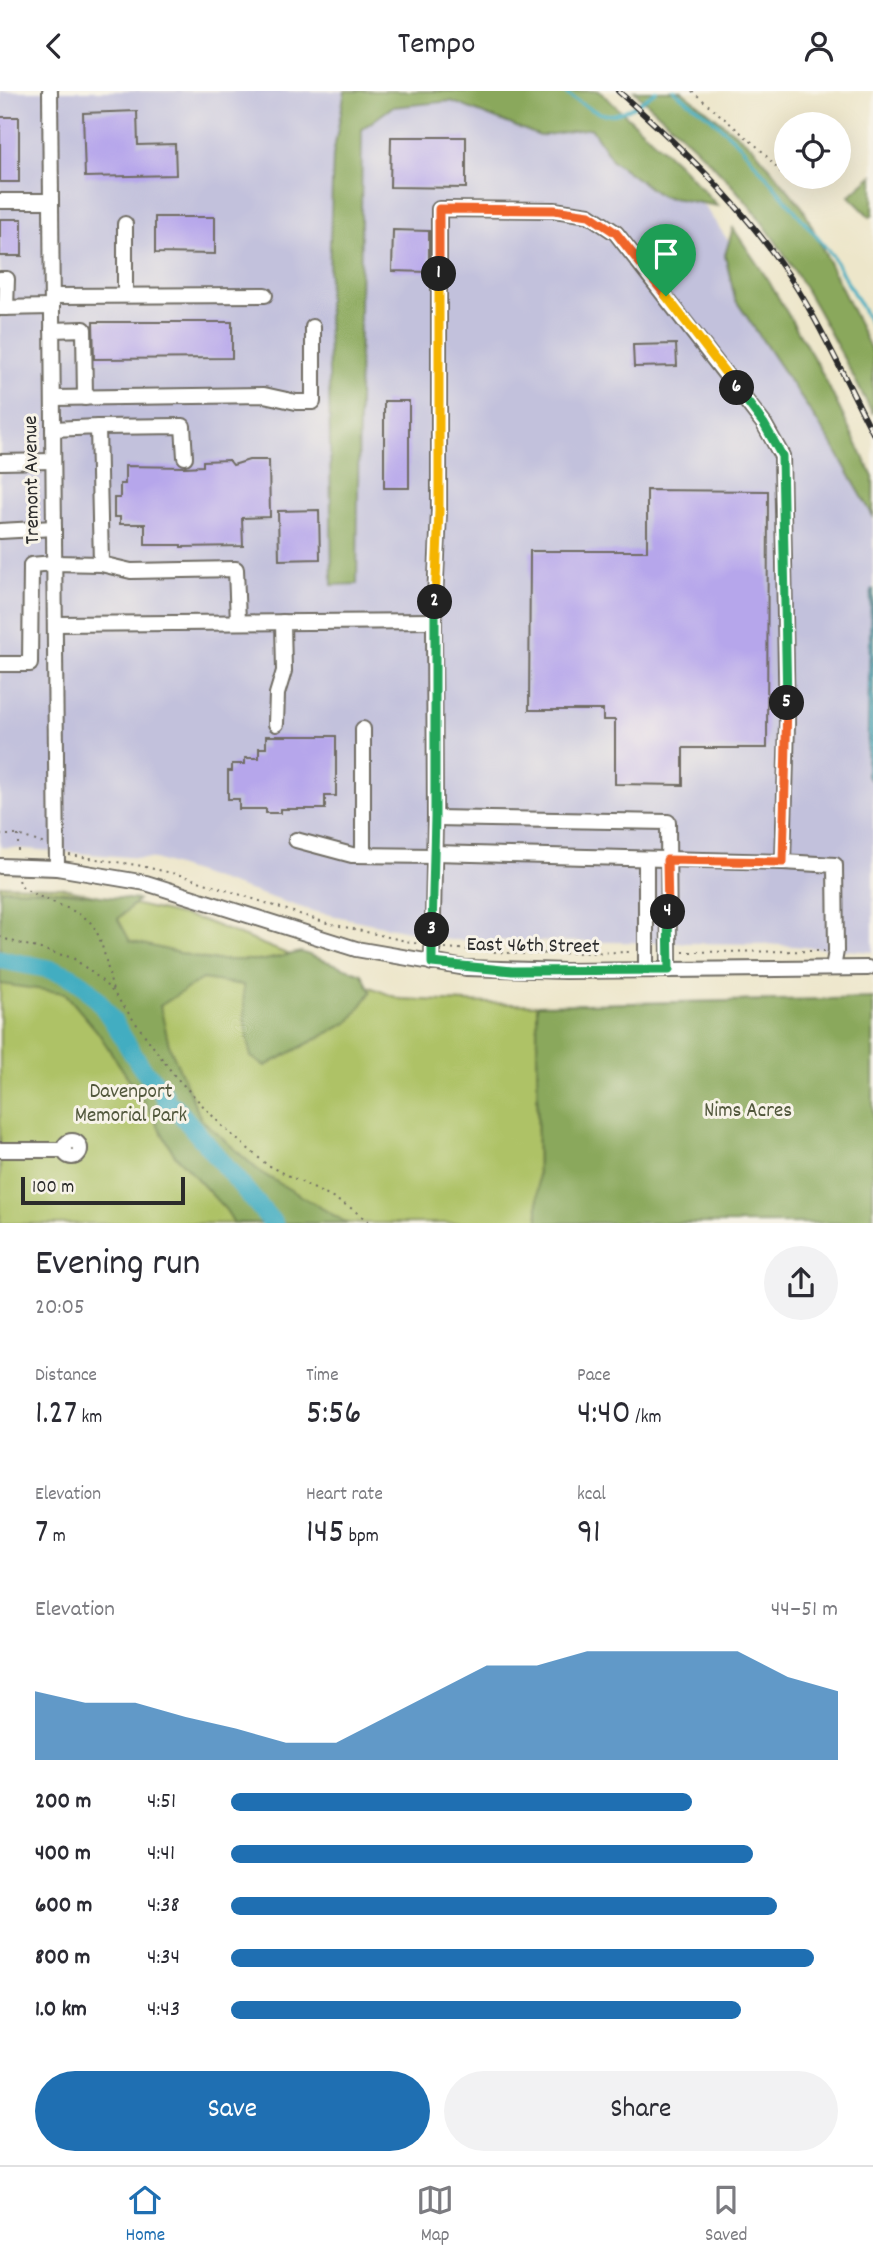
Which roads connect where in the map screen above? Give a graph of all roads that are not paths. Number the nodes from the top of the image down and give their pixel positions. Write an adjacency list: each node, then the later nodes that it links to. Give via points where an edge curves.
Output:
1 (50, 91): 3 (street, Tremont Avenue)
2 (0, 201): 3 (street)
3 (51, 201): 8 (street, Tremont Avenue)
4 (125, 224): 6 (street)
5 (0, 279): 9 (street, via 7,278)
6 (125, 295): 7 (street); 8 (street)
7 (265, 295)
8 (52, 301): 9 (street); 11 (street, Tremont Avenue)
9 (3, 308)
10 (313, 327): 13 (street, via 313,402 264,395)
11 (52, 330): 12 (street, Tremont Avenue); 13 (street, via 84,329)
12 (53, 398): 13 (street); 15 (street, Tremont Avenue)
13 (85, 398)
14 (98, 427): 15 (street); 16 (street, via 183,426); 22 (street)
15 (53, 429): 17 (street, Tremont Avenue)
16 (184, 457)
17 (54, 461): 18 (street); 19 (street, Tremont Avenue)
18 (0, 463)
19 (54, 529): 20 (street); 21 (street, Tremont Avenue)
20 (0, 531)
21 (54, 563): 22 (street); 26 (street, Tremont Avenue); 27 (street, via 31,565 30,664)
22 (101, 564): 24 (street, via 131,571 236,569)
23 (434, 621): 25 (street); 30 (street); 36 (street, via 439,511 439,209 554,210 589,215 616,233 764,424 782,456 787,723)
24 (237, 622): 25 (street); 26 (street)
25 (283, 622): 28 (street, via 284,671)
26 (55, 624): 38 (street, Tremont Avenue)
27 (0, 664)
28 (276, 724)
29 (363, 729): 32 (street)
30 (435, 817): 33 (street); 35 (street, via 668,822)
31 (296, 840): 32 (street)
32 (363, 855): 33 (street)
33 (435, 855): 34 (street); 39 (street)
34 (646, 860): 35 (street); 42 (street)
35 (667, 860): 36 (street); 43 (street)
36 (783, 862): 40 (street, via 835,865)
37 (0, 866): 38 (street, East 46th Street)
38 (57, 868): 39 (street, East 46th Street, via 146,883 356,949)
39 (432, 963): 42 (street, East 46th Street, via 512,971)
40 (833, 968): 41 (street, East 46th Street); 43 (street, East 46th Street)
41 (868, 968)
42 (646, 970): 43 (street, East 46th Street)
43 (669, 970)
44 (0, 1150): 45 (street)
45 (64, 1150)

